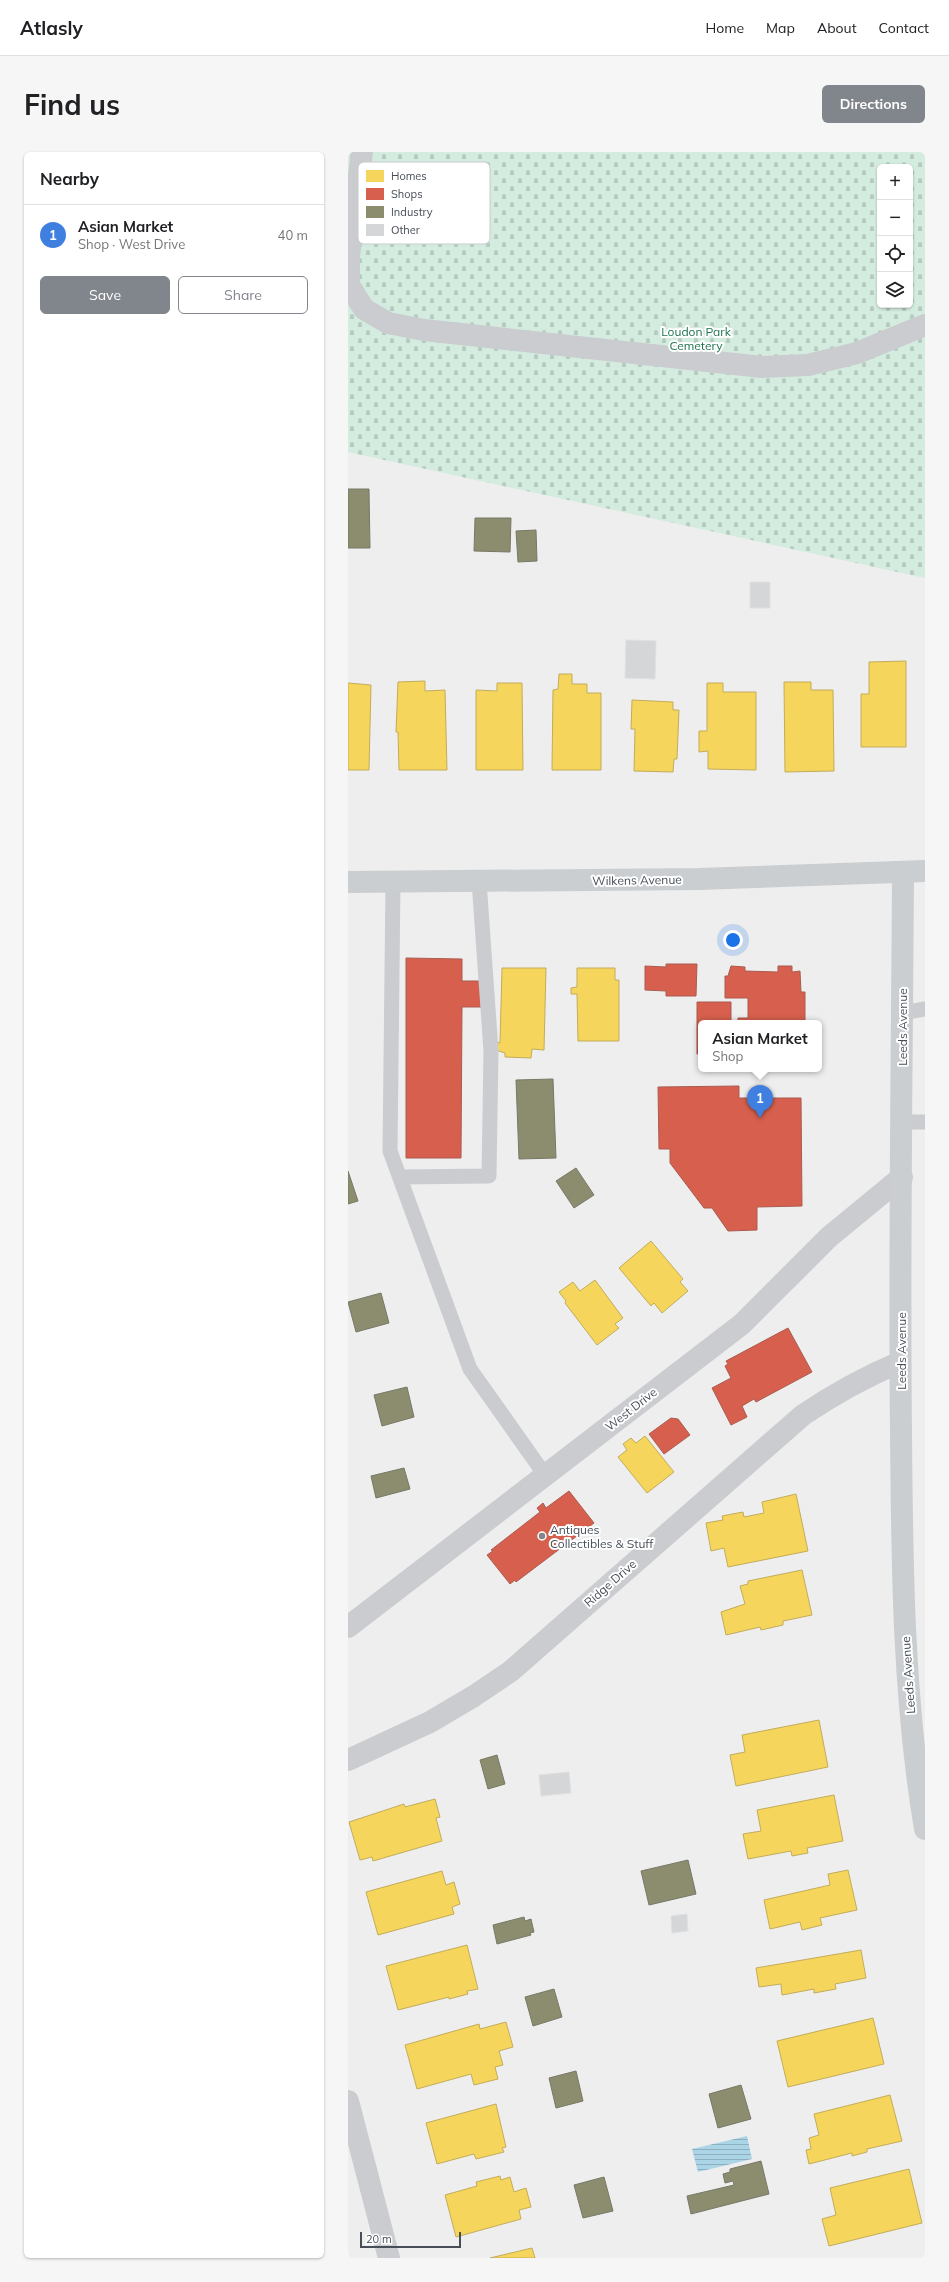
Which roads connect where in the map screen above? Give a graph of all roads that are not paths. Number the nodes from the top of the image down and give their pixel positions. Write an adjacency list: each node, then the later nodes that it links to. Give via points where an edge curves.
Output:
1 (362, 152): 2 (street)
2 (361, 162)
3 (358, 184): 4 (street, via 349,256 349,285 364,309 388,323 424,330 762,367 808,365 857,353)
4 (925, 325)
5 (925, 871): 6 (street, Wilkens Avenue)
6 (903, 872): 7 (street, Wilkens Avenue, via 700,879); 11 (street, Leeds Avenue)
7 (479, 881): 9 (street, Wilkens Avenue); 14 (lane, via 490,1051 489,1176)
8 (348, 882): 9 (street, Wilkens Avenue)
9 (393, 882): 14 (lane, via 390,1151)
10 (925, 1009): 11 (lane)
11 (902, 1013): 12 (street, Leeds Avenue)
12 (902, 1122): 13 (lane); 15 (street, Leeds Avenue)
13 (925, 1122)
14 (400, 1177): 17 (lane, via 470,1369)
15 (902, 1177): 16 (street, Leeds Avenue); 17 (street, West Drive, via 829,1238 742,1324)
16 (900, 1362): 19 (street, Ridge Drive, via 836,1392 803,1415 511,1671 430,1722); 20 (street, Leeds Avenue, via 902,1581 908,1695)
17 (545, 1475): 18 (street, West Drive)
18 (348, 1627)
19 (348, 1760)
20 (925, 1829)
21 (348, 2101): 22 (street)
22 (389, 2258)

